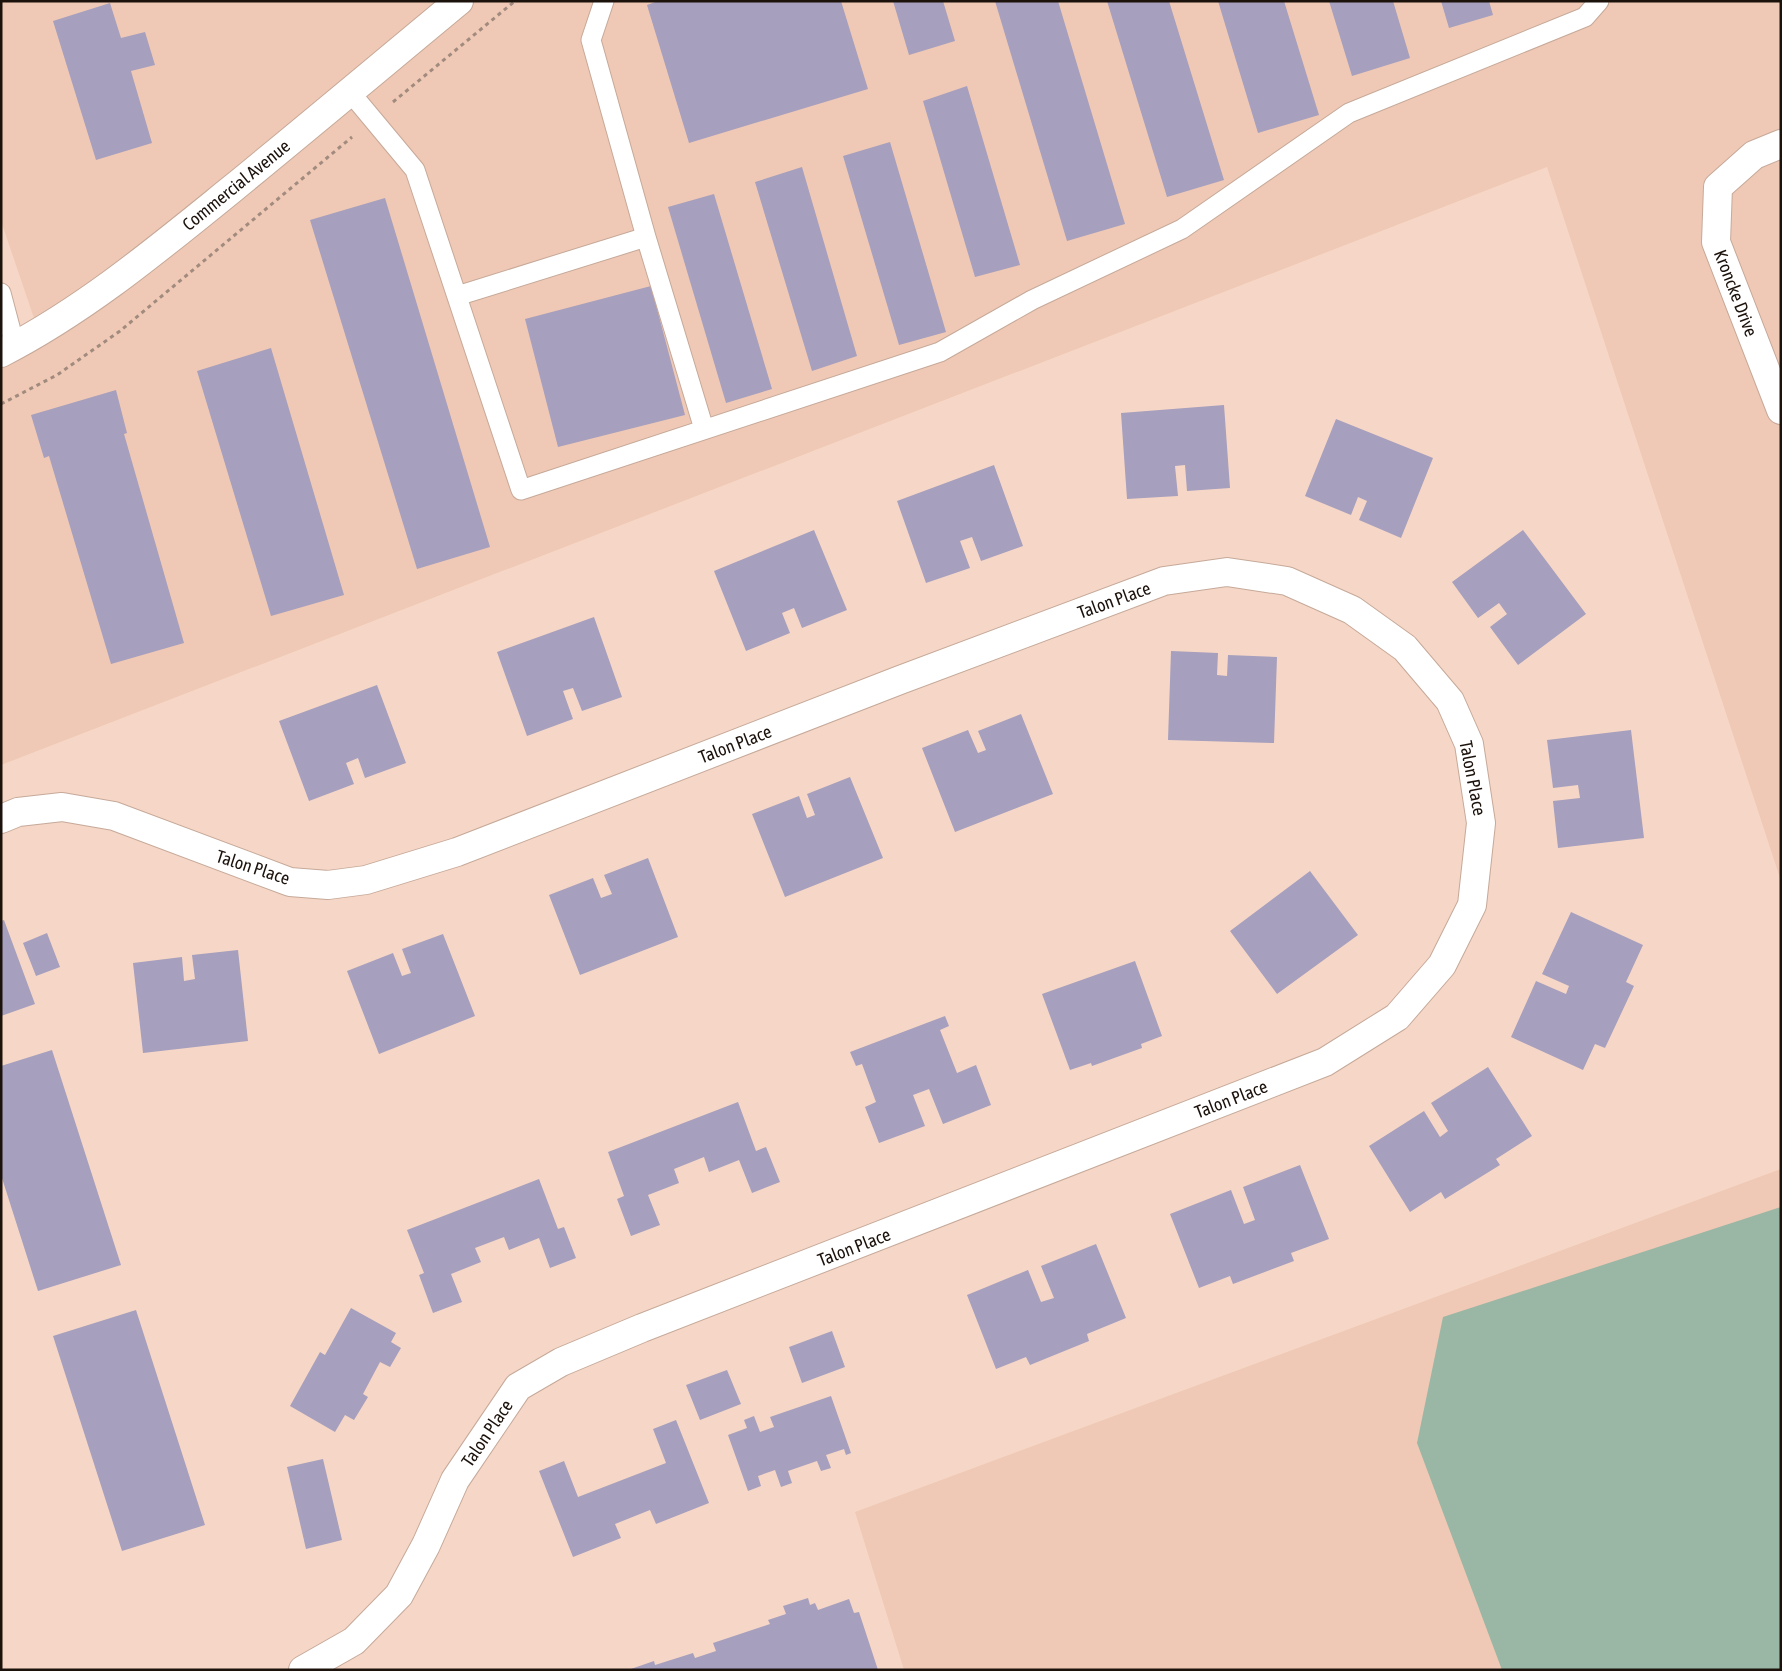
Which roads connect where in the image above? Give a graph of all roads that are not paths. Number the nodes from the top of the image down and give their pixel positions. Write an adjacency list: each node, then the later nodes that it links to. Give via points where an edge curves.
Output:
1 (459, 1): 4 (street, Commercial Avenue)
2 (604, 1): 6 (lane, via 591,40)
3 (1599, 1): 11 (lane, via 1585,17 1349,113 1182,229 1032,300 940,352)
4 (350, 92): 8 (lane, via 415,170); 9 (street, Commercial Avenue, via 180,231 40,334)
5 (1781, 144): 10 (street, Kroncke Drive, via 1754,155 1718,187 1716,242)
6 (646, 237): 8 (lane); 11 (lane)
7 (1, 293): 9 (lane)
8 (457, 296): 11 (lane, via 521,490)
9 (8, 350)
10 (1781, 410)
11 (704, 429)
12 (1, 819): 13 (street, Talon Place, via 18,812 62,807 114,816 290,882 328,886 366,880 457,852 1164,581 1227,572 1287,580 1360,615 1405,648 1450,701 1469,744 1481,823 1472,905 1442,965 1397,1017 1325,1062 642,1328 561,1362 518,1387 455,1480 399,1595 354,1641)
13 (303, 1670)

